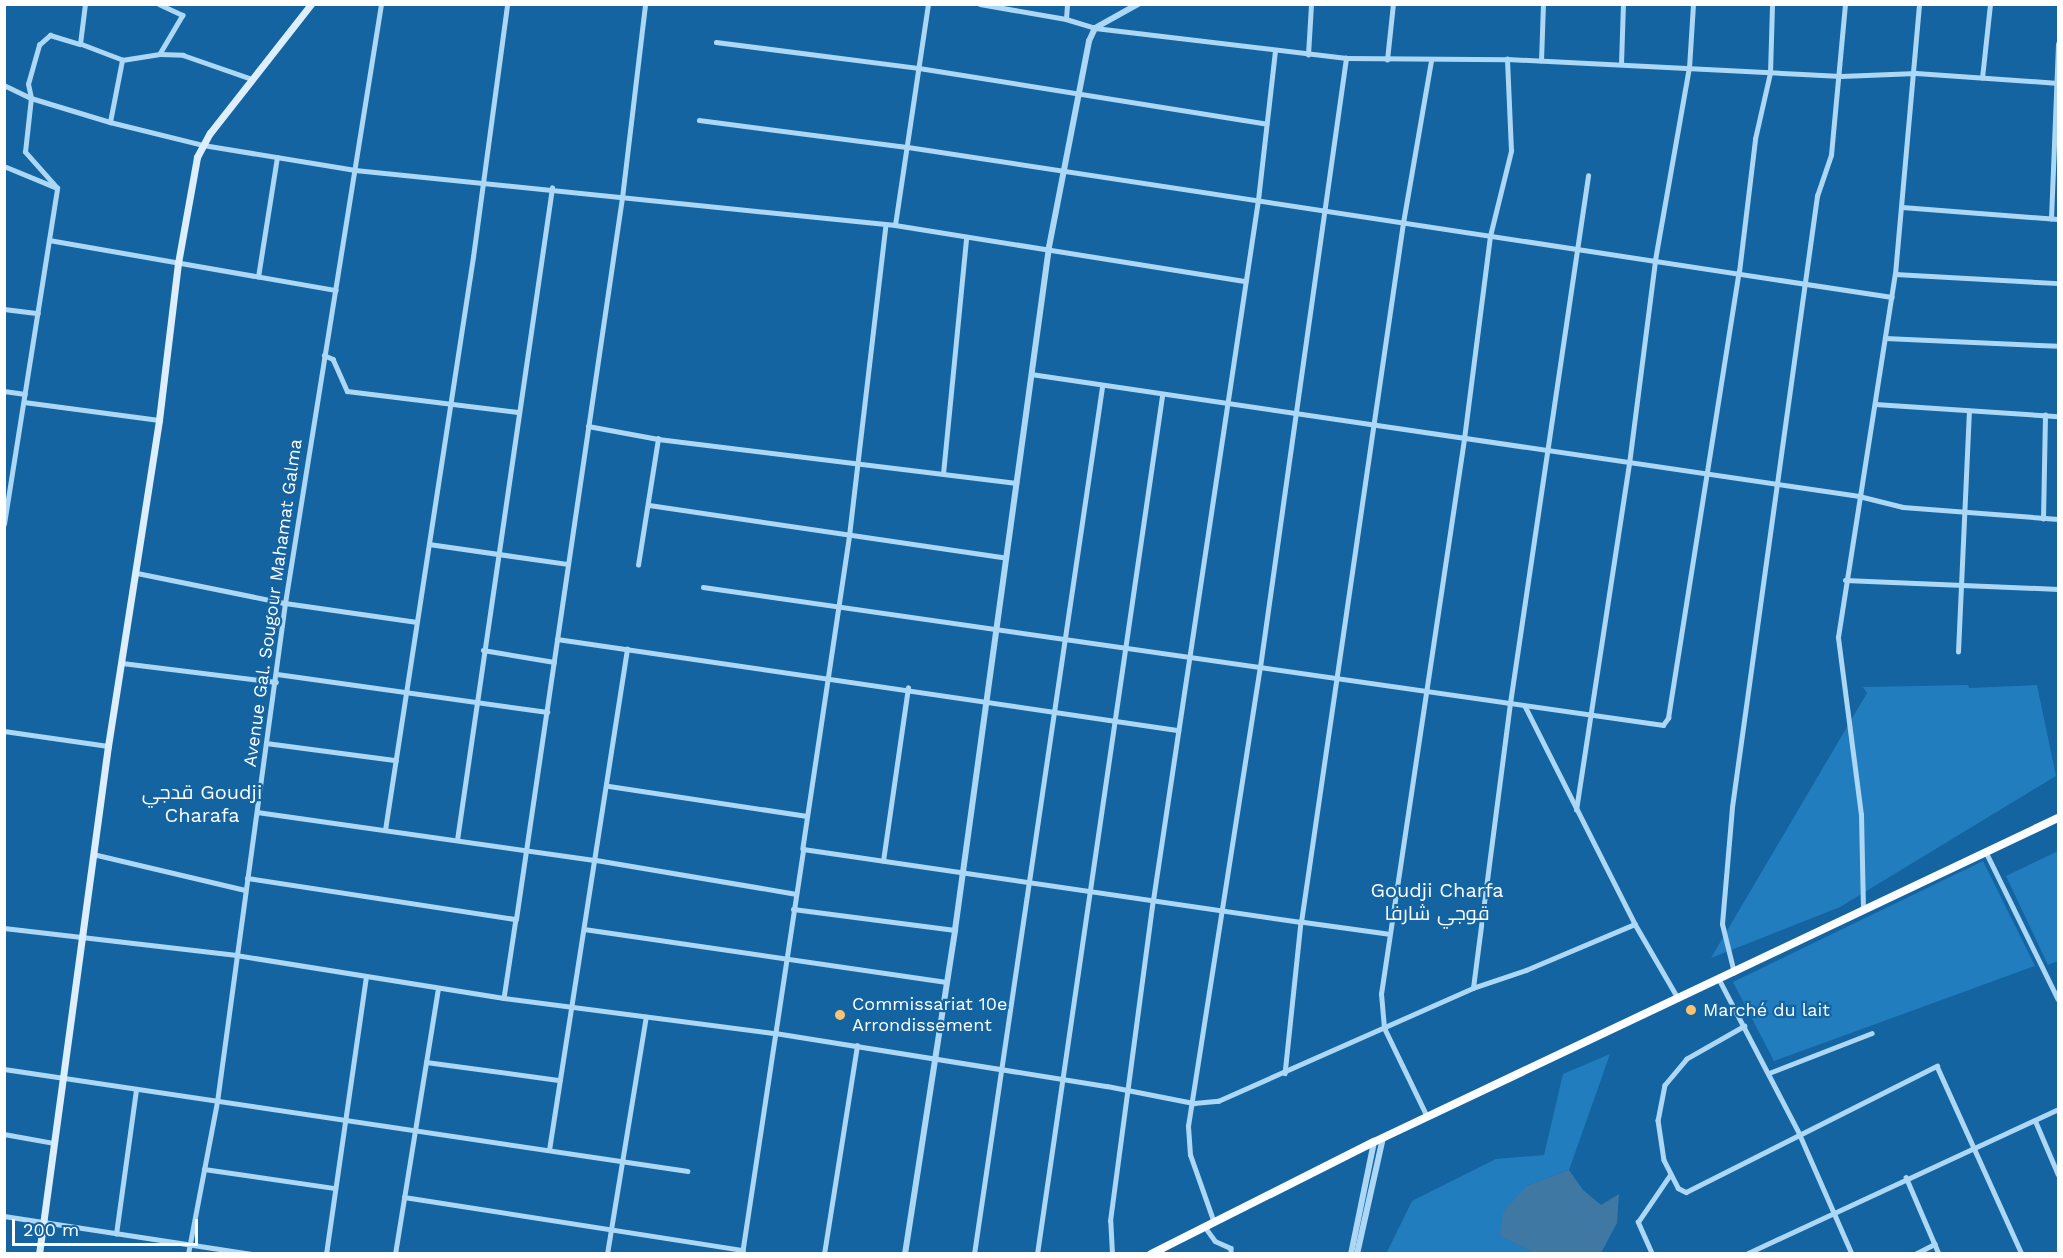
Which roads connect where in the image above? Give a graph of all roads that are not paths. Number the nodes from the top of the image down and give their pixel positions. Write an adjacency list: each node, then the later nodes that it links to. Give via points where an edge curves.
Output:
1 (85, 4): 24 (street)
2 (159, 4): 27 (street, via 183,15)
3 (311, 4): 42 (main road)
4 (381, 4): 54 (street, Avenue Gal. Sougour Mahamat Galma)
5 (507, 4): 57 (street)
6 (645, 4): 60 (street)
7 (928, 4): 36 (street)
8 (980, 4): 20 (street)
9 (1066, 4): 21 (street)
10 (1137, 4): 22 (street)
11 (1311, 4): 28 (street)
12 (1393, 4): 32 (street)
13 (1543, 4): 34 (street)
14 (1623, 4): 35 (street)
15 (1693, 4): 37 (street)
16 (1772, 4): 38 (street)
17 (1845, 4): 40 (street)
18 (1919, 4): 39 (street)
19 (1990, 4): 41 (street)
20 (987, 5): 21 (street)
21 (1066, 19): 22 (street)
22 (1095, 28): 26 (street); 45 (street, via 1089,41)
23 (716, 42): 36 (street)
24 (80, 44): 31 (street); 46 (street, via 50,34 39,45 28,84)
25 (2058, 44): 43 (street)
26 (1275, 51): 28 (street); 49 (street)
27 (160, 54): 31 (street); 42 (street, via 206,61)
28 (1308, 55): 29 (street)
29 (1346, 58): 32 (street); 63 (street)
30 (1507, 59): 33 (street); 34 (street); 69 (street, via 1510,151)
31 (122, 60): 48 (street)
32 (1388, 60): 33 (street)
33 (1431, 61): 66 (street)
34 (1541, 61): 35 (street)
35 (1621, 64): 37 (street)
36 (919, 68): 45 (street); 51 (street)
37 (1689, 68): 38 (street); 74 (street)
38 (1770, 73): 40 (street); 76 (street, via 1755,140)
39 (1916, 73): 40 (street); 41 (street); 62 (street)
40 (1841, 76): 80 (street, via 1831,155 1817,196)
41 (1982, 78): 43 (street)
42 (252, 79): 50 (main road)
43 (2057, 83): 64 (street)
44 (4, 86): 46 (street)
45 (1081, 96): 49 (street); 55 (street)
46 (31, 98): 48 (street); 58 (street, via 25,152)
47 (699, 120): 51 (street)
48 (110, 122): 50 (street)
49 (1268, 124): 61 (street)
50 (203, 145): 52 (street); 75 (main road, via 197,157)
51 (908, 147): 55 (street); 68 (street)
52 (277, 157): 54 (street); 78 (street)
53 (4, 166): 58 (street)
54 (355, 170): 57 (street); 82 (street, Avenue Gal. Sougour Mahamat Galma)
55 (1065, 171): 61 (street); 72 (street)
56 (1588, 176): 73 (street)
57 (481, 182): 59 (street); 94 (street)
58 (57, 188): 71 (street)
59 (552, 188): 60 (street); 98 (street)
60 (622, 198): 67 (street); 104 (street)
61 (1258, 200): 63 (street); 79 (street)
62 (1902, 207): 64 (street); 77 (street)
63 (1325, 210): 66 (street); 100 (street)
64 (2051, 219): 65 (street)
65 (2058, 219)
66 (1403, 223): 69 (street); 105 (street)
67 (886, 225): 68 (street); 110 (street)
68 (895, 225): 70 (street)
69 (1490, 236): 73 (street); 107 (street)
70 (966, 238): 72 (street); 113 (street)
71 (49, 240): 75 (street); 85 (street)
72 (1049, 247): 79 (street); 89 (street)
73 (1577, 247): 74 (street); 108 (street)
74 (1655, 260): 76 (street); 109 (street)
75 (178, 263): 78 (street); 103 (main road)
76 (1739, 272): 80 (street); 114 (street)
77 (1895, 274): 81 (street); 83 (street)
78 (258, 277): 82 (street)
79 (1246, 281): 97 (street)
80 (1807, 282): 83 (street); 116 (street)
81 (2058, 283)
82 (336, 290): 88 (street, Avenue Gal. Sougour Mahamat Galma)
83 (1892, 297): 86 (street)
84 (4, 309): 85 (street)
85 (38, 313): 92 (street)
86 (1886, 338): 87 (street); 96 (street)
87 (2058, 346)
88 (324, 355): 94 (street, via 333,359 347,391); 134 (street, Avenue Gal. Sougour Mahamat Galma)
89 (1031, 375): 90 (street); 115 (street)
90 (1102, 387): 93 (street); 139 (street)
91 (4, 392): 92 (street)
92 (25, 394): 95 (street)
93 (1162, 396): 97 (street); 140 (street)
94 (450, 401): 98 (street); 124 (street)
95 (24, 402): 103 (street); 112 (street)
96 (1875, 404): 99 (street); 117 (street)
97 (1225, 405): 100 (street); 144 (street)
98 (518, 412): 125 (street)
99 (1969, 413): 101 (street); 119 (street)
100 (1296, 414): 105 (street); 147 (street)
101 (2045, 416): 102 (street); 120 (street)
102 (2058, 416)
103 (159, 420): 129 (main road)
104 (588, 426): 106 (street); 127 (street)
105 (1376, 426): 107 (street); 150 (street)
106 (658, 439): 110 (street); 118 (street)
107 (1464, 439): 108 (street); 154 (street)
108 (1549, 454): 109 (street); 157 (street)
109 (1629, 464): 114 (street); 161 (street)
110 (858, 466): 113 (street); 123 (street)
111 (4, 471): 112 (street)
112 (12, 472): 122 (street)
113 (943, 474): 115 (street)
114 (1706, 476): 116 (street); 161 (street, via 1668,718 1655,727)
115 (1016, 483): 126 (street)
116 (1779, 484): 117 (street); 201 (street, via 1724,890 1722,934)
117 (1859, 496): 119 (street, via 1903,507); 130 (street)
118 (649, 505): 123 (street); 128 (street)
119 (1965, 513): 120 (street); 132 (street)
120 (2043, 519): 121 (street)
121 (2058, 519)
122 (4, 524)
123 (850, 533): 126 (street); 135 (street)
124 (429, 544): 125 (street); 136 (street)
125 (497, 554): 127 (street); 142 (street)
126 (1006, 558): 137 (street)
127 (567, 564): 138 (street)
128 (638, 565)
129 (137, 573): 134 (street); 146 (main road)
130 (1845, 580): 132 (street); 190 (street, via 1838,637 1861,815)
131 (703, 587): 135 (street)
132 (1961, 587): 133 (street); 143 (street)
133 (2058, 589)
134 (285, 603): 136 (street); 148 (street, Avenue Gal. Sougour Mahamat Galma)
135 (838, 606): 137 (street); 149 (street)
136 (417, 622): 153 (street)
137 (996, 628): 139 (street); 155 (street)
138 (557, 639): 141 (street); 145 (street)
139 (1065, 639): 140 (street); 160 (street)
140 (1126, 645): 144 (street); 162 (street)
141 (627, 649): 149 (street); 168 (street)
142 (483, 650): 145 (street); 156 (street)
143 (1958, 652)
144 (1189, 657): 147 (street); 163 (street)
145 (554, 662): 159 (street)
146 (122, 663): 151 (street); 166 (main road)
147 (1260, 667): 150 (street); 189 (street)
148 (277, 674): 151 (street, Avenue Gal. Sougour Mahamat Galma); 153 (street)
149 (828, 676): 152 (street); 171 (street)
150 (1338, 678): 154 (street); 192 (street)
151 (276, 682): 165 (street, Avenue Gal. Sougour Mahamat Galma)
152 (908, 688): 155 (street); 180 (street)
153 (406, 692): 156 (street); 167 (street)
154 (1426, 692): 157 (street); 197 (street)
155 (986, 700): 160 (street); 181 (street)
156 (477, 702): 159 (street); 174 (street)
157 (1510, 703): 158 (street); 206 (street)
158 (1525, 706): 161 (street); 169 (street)
159 (547, 712): 176 (street)
160 (1055, 712): 162 (street); 183 (street)
161 (1591, 716): 169 (street)
162 (1116, 722): 163 (street); 185 (street)
163 (1179, 730): 187 (street)
164 (4, 731): 166 (street)
165 (266, 744): 167 (street); 170 (street, Avenue Gal. Sougour Mahamat Galma)
166 (108, 746): 177 (main road)
167 (396, 760): 173 (street)
168 (609, 786): 171 (street); 179 (street)
169 (1576, 810): 193 (street)
170 (257, 812): 173 (street); 182 (street, Avenue Gal. Sougour Mahamat Galma)
171 (807, 816): 175 (street)
172 (2058, 818): 178 (highway)
173 (385, 830): 174 (street)
174 (457, 840): 176 (street)
175 (803, 849): 180 (street); 186 (street)
176 (526, 851): 179 (street); 191 (street)
177 (93, 854): 184 (street); 198 (main road)
178 (1987, 854): 190 (highway); 209 (street)
179 (597, 860): 186 (street); 195 (street)
180 (882, 861): 181 (street)
181 (962, 873): 183 (street); 196 (street)
182 (247, 878): 184 (street, Avenue Gal. Sougour Mahamat Galma); 191 (street)
183 (1030, 883): 185 (street); 220 (street)
184 (245, 890): 199 (street, Avenue Gal. Sougour Mahamat Galma)
185 (1092, 890): 187 (street); 224 (street)
186 (796, 894): 188 (street)
187 (1153, 900): 189 (street); 227 (street)
188 (793, 909): 196 (street); 200 (street)
189 (1222, 910): 192 (street); 229 (street)
190 (1864, 912): 201 (highway)
191 (516, 919): 207 (street)
192 (1301, 922): 197 (street); 221 (street)
193 (1635, 924): 206 (street); 208 (street)
194 (4, 928): 198 (street)
195 (584, 929): 200 (street); 210 (street)
196 (955, 930): 204 (street)
197 (1387, 934): 213 (street, via 1381,994)
198 (84, 938): 199 (street); 223 (main road)
199 (236, 955): 202 (street); 228 (street, Avenue Gal. Sougour Mahamat Galma)
200 (786, 959): 204 (street); 214 (street)
201 (1734, 973): 203 (highway)
202 (366, 977): 205 (street); 232 (street)
203 (1719, 980): 208 (highway); 212 (street)
204 (945, 982): 217 (street)
205 (438, 988): 207 (street); 218 (street)
206 (1473, 988): 213 (street)
207 (504, 998): 210 (street)
208 (1678, 998): 231 (highway)
209 (2058, 999)
210 (572, 1006): 211 (street); 225 (street)
211 (646, 1017): 214 (street); 241 (street)
212 (1745, 1026): 222 (street); 245 (street, via 1687,1059 1665,1085 1658,1120)
213 (1384, 1028): 221 (street); 231 (street)
214 (775, 1033): 216 (street); 258 (street)
215 (1872, 1033): 222 (street)
216 (857, 1046): 217 (street); 266 (street)
217 (933, 1059): 220 (street); 267 (street)
218 (426, 1062): 225 (street); 234 (street)
219 (4, 1069): 223 (street)
220 (1002, 1070): 224 (street); 268 (street)
221 (1285, 1073): 229 (street, via 1218,1101)
222 (1769, 1073): 235 (street)
223 (63, 1078): 226 (street); 238 (main road)
224 (1063, 1079): 227 (street); 269 (street)
225 (560, 1080): 240 (street)
226 (136, 1089): 228 (street); 255 (street)
227 (1128, 1090): 229 (street); 270 (street, via 1110,1221)
228 (217, 1102): 232 (street); 242 (street, Avenue Gal. Sougour Mahamat Galma)
229 (1194, 1103): 252 (street, via 1188,1125 1190,1155)
230 (2058, 1109): 233 (street)
231 (1427, 1117): 237 (highway)
232 (345, 1119): 234 (street); 247 (street)
233 (2036, 1120): 239 (street); 244 (street)
234 (414, 1129): 240 (street); 248 (street)
235 (1799, 1133): 239 (street, via 1937,1066); 245 (street, via 1686,1192 1678,1188); 249 (street)
236 (4, 1134): 238 (street)
237 (1379, 1140): 252 (highway); 272 (street); 273 (street)
238 (54, 1143): 251 (main road)
239 (1973, 1147): 246 (street); 279 (street)
240 (549, 1150): 241 (street)
241 (622, 1162): 243 (street); 254 (street)
242 (204, 1169): 247 (street); 257 (street, Avenue Gal. Sougour Mahamat Galma)
243 (687, 1171)
244 (2058, 1174)
245 (1670, 1175): 274 (street, via 1638,1222)
246 (1906, 1177): 249 (street); 256 (street)
247 (335, 1188): 263 (street)
248 (404, 1197): 254 (street); 264 (street)
249 (1835, 1212): 275 (street); 276 (street)
250 (4, 1216): 251 (street)
251 (44, 1222): 255 (street); 260 (main road)
252 (1214, 1223): 253 (highway)
253 (1205, 1227): 259 (highway); 271 (street, via 1215,1241 1231,1248)
254 (611, 1230): 258 (street); 265 (street)
255 (116, 1234): 257 (street)
256 (1935, 1244): 277 (street); 278 (street)
257 (189, 1245): 261 (street, Avenue Gal. Sougour Mahamat Galma); 262 (street)
258 (742, 1252)
259 (1153, 1253)
260 (39, 1254)
261 (188, 1254)
262 (253, 1254)
263 (326, 1254)
264 (394, 1254)
265 (607, 1254)
266 (824, 1254)
267 (905, 1254)
268 (974, 1254)
269 (1037, 1254)
270 (1112, 1254)
271 (1231, 1254)
272 (1351, 1254)
273 (1357, 1254)
274 (1652, 1254)
275 (1746, 1254)
276 (1852, 1254)
277 (1915, 1254)
278 (1939, 1254)
279 (2022, 1254)

